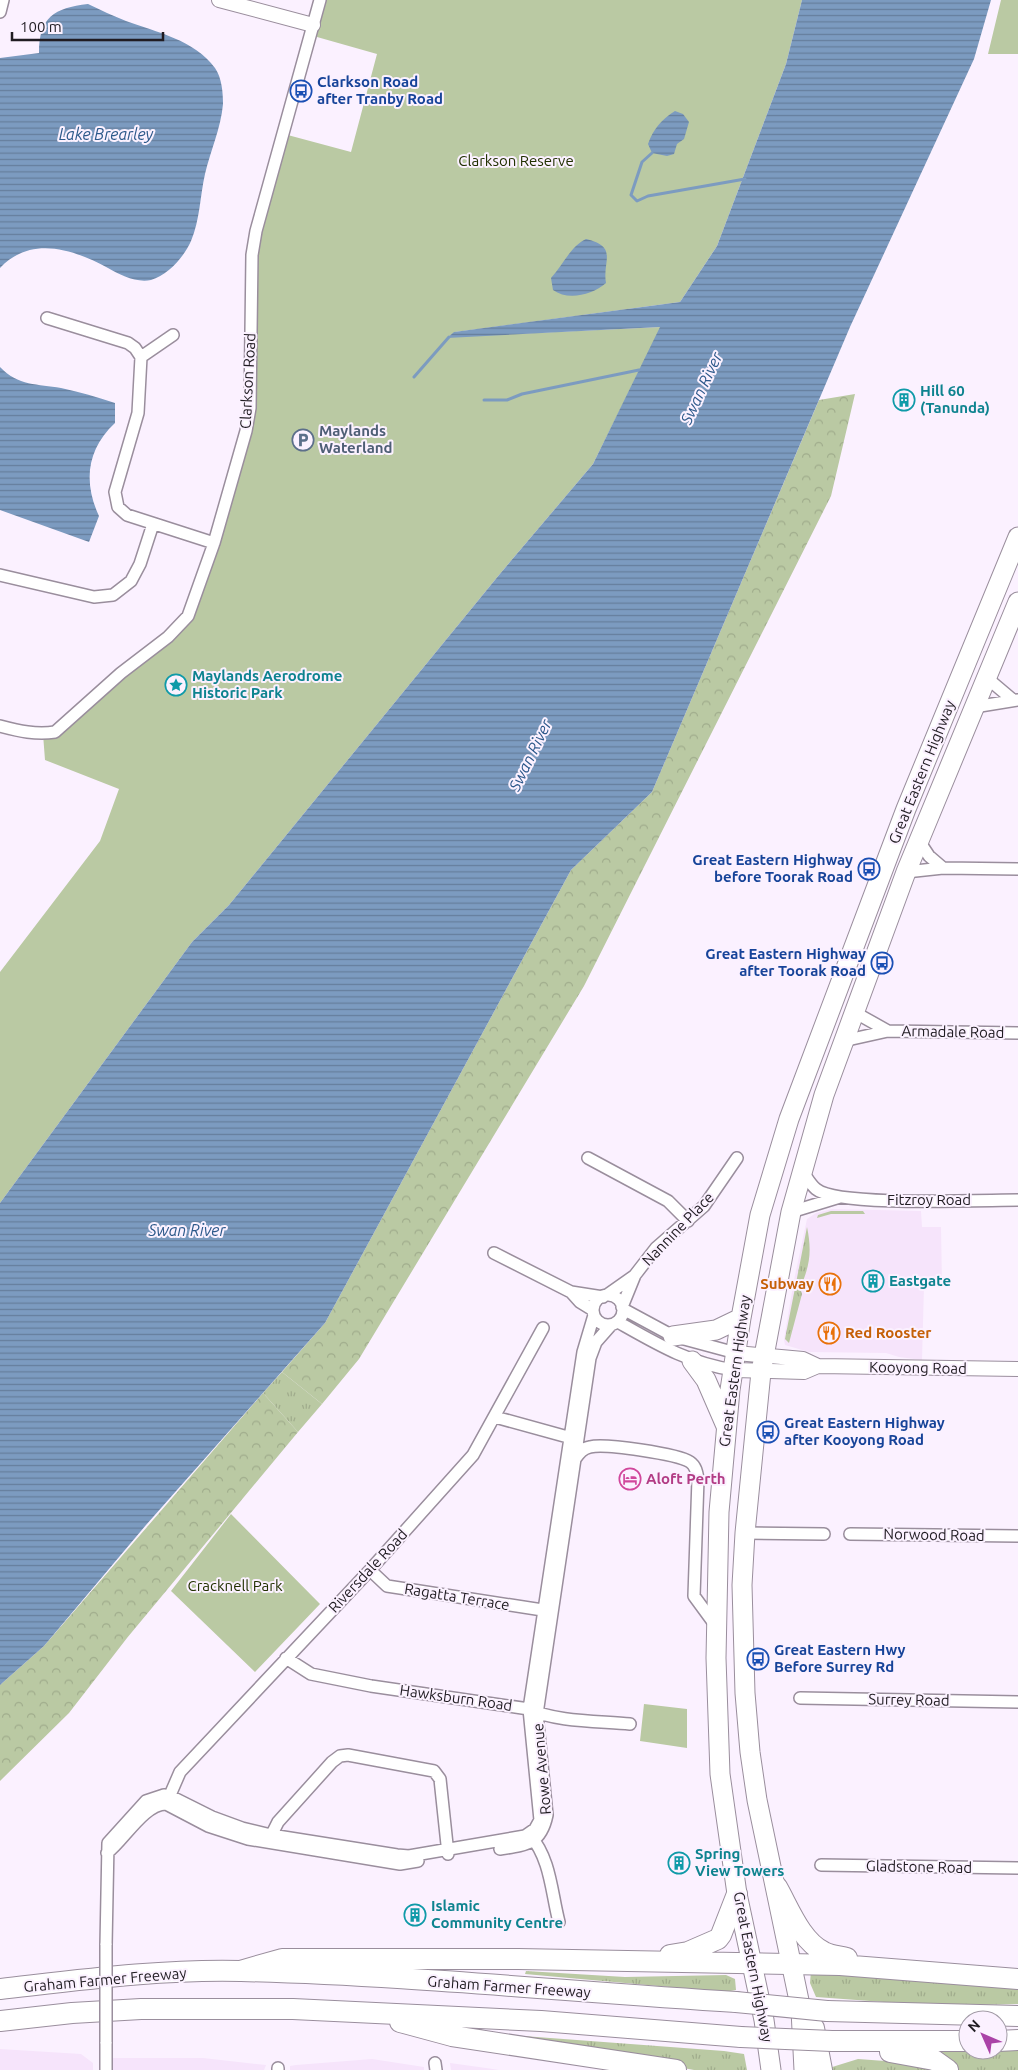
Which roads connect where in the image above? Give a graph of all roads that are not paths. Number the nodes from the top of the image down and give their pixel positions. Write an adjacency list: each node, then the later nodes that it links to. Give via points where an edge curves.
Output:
1 (3, 0): 4 (street)
2 (219, 0): 5 (street)
3 (320, 0): 5 (street, Clarkson Road)
4 (0, 12)
5 (313, 25): 11 (street, Clarkson Road, via 256,231 252,255 250,408)
6 (47, 318): 8 (street, via 128,343)
7 (173, 335): 8 (street)
8 (140, 357): 9 (street, via 138,413 115,492 118,507 127,515)
9 (153, 524): 11 (street); 13 (street, via 131,581 112,595 94,597)
10 (1018, 537): 12 (highway, Great Eastern Highway)
11 (214, 543): 18 (street, Clarkson Road, via 188,616 181,626 121,673 55,732 43,734)
12 (1012, 564): 40 (highway, Great Eastern Highway, via 906,810 789,1118 760,1215)
13 (0, 575)
14 (1018, 602): 15 (highway, Great Eastern Highway)
15 (987, 678): 16 (street); 17 (highway, Great Eastern Highway)
16 (1016, 700): 17 (street)
17 (974, 707): 19 (highway, Great Eastern Highway)
18 (0, 726)
19 (919, 841): 20 (street, via 929,856); 22 (highway, Great Eastern Highway)
20 (944, 868): 21 (street); 22 (street)
21 (1018, 869)
22 (906, 872): 23 (highway, Great Eastern Highway)
23 (854, 1012): 24 (street, Armadale Road); 26 (highway, Great Eastern Highway)
24 (888, 1031): 25 (street, Armadale Road); 26 (street, Armadale Road)
25 (1018, 1033)
26 (843, 1041): 29 (highway, Great Eastern Highway)
27 (588, 1158): 33 (street, via 668,1201)
28 (737, 1158): 33 (street, Nannine Place, via 709,1200)
29 (802, 1170): 30 (street, Fitzroy Road, via 816,1190); 32 (highway, Great Eastern Highway)
30 (840, 1197): 31 (street, Fitzroy Road); 32 (street, Fitzroy Road)
31 (1018, 1200)
32 (791, 1212): 46 (highway, Great Eastern Highway)
33 (688, 1221): 35 (street, Nannine Place, via 656,1248)
34 (494, 1253): 36 (street)
35 (635, 1275): 37 (street, Nannine Place); 38 (street, Nannine Place)
36 (571, 1292): 37 (street); 39 (street)
37 (605, 1296): 38 (street, via 617,1298); 39 (street, via 596,1302)
38 (622, 1308): 41 (street); 43 (street)
39 (593, 1313): 41 (street, via 600,1323); 50 (street, Rowe Avenue, via 583,1352)
40 (741, 1318): 43 (highway, via 716,1330); 45 (highway, Great Eastern Highway)
41 (614, 1323): 44 (street); 50 (street, Rowe Avenue, via 596,1342 590,1358)
42 (543, 1328): 48 (street, Riversdale Road)
43 (673, 1336): 45 (street)
44 (692, 1361): 45 (street, via 709,1367); 49 (highway, via 706,1380)
45 (735, 1361): 46 (street, Kooyong Road); 49 (highway, Great Eastern Highway)
46 (763, 1364): 47 (street, Kooyong Road, via 803,1359 818,1366); 52 (highway, Great Eastern Highway)
47 (1018, 1369)
48 (495, 1417): 50 (street); 56 (street, Riversdale Road, via 473,1455)
49 (726, 1428): 58 (highway, Great Eastern Highway, via 719,1512)
50 (574, 1439): 51 (street, Rowe Avenue); 57 (street, Rowe Avenue)
51 (575, 1459): 57 (street, Rowe Avenue); 58 (street, via 588,1447 601,1444 673,1456 690,1462 696,1468 694,1596)
52 (745, 1533): 53 (street); 70 (highway, Great Eastern Highway, via 743,1632 750,1752 757,1800)
53 (824, 1534)
54 (850, 1534): 55 (street, Norwood Road)
55 (1018, 1536)
56 (370, 1570): 57 (street, Ragatta Terrace, via 387,1586); 59 (street, Riversdale Road)
57 (547, 1610): 62 (street, Rowe Avenue)
58 (716, 1626): 71 (highway, Great Eastern Highway, via 720,1774)
59 (286, 1658): 62 (street, Hawksburn Road, via 311,1674); 64 (street, Riversdale Road, via 180,1772)
60 (800, 1698): 61 (street, Surrey Road)
61 (1018, 1702)
62 (533, 1711): 63 (street, Hawksburn Road); 65 (street, Rowe Avenue, via 540,1820)
63 (630, 1724)
64 (168, 1800): 66 (street, via 208,1826); 86 (street, bridge, via 149,1810 107,1852)
65 (532, 1837): 67 (street, via 519,1846); 72 (street, via 547,1861)
66 (269, 1839): 67 (street, via 400,1864); 67 (street, via 278,1822 332,1762 340,1756 348,1756 434,1771 440,1779)
67 (448, 1852)
68 (821, 1865): 69 (street, Gladstone Road)
69 (1018, 1868)
70 (777, 1887): 74 (highway, Great Eastern Highway); 76 (highway, via 814,1946 825,1953)
71 (737, 1894): 73 (highway, via 722,1936 718,1939 688,1952); 75 (highway, Great Eastern Highway)
72 (560, 1922)
73 (634, 1962): 75 (highway); 77 (highway, via 290,1958)
74 (792, 1963): 75 (highway); 76 (highway); 80 (highway, Great Eastern Highway)
75 (752, 1965): 88 (highway, Great Eastern Highway)
76 (889, 1967): 78 (highway)
77 (240, 1971): 79 (highway, Graham Farmer Freeway, via 133,1974); 82 (highway, Graham Farmer Freeway, bridge, via 467,1983 827,2011)
78 (1018, 1979)
79 (0, 1989)
80 (801, 2010): 89 (highway, Great Eastern Highway); 90 (highway, via 814,2028)
81 (367, 2013): 83 (highway, Graham Farmer Freeway, via 141,2009); 85 (highway, Graham Farmer Freeway, bridge, via 541,2021); 87 (highway, via 452,2036)
82 (1018, 2016)
83 (0, 2021)
84 (958, 2041): 85 (highway, Graham Farmer Freeway)
85 (841, 2042): 91 (highway, via 934,2060)
86 (106, 2070)
87 (676, 2070)
88 (771, 2070)
89 (804, 2070)
90 (822, 2070)
91 (948, 2070)

